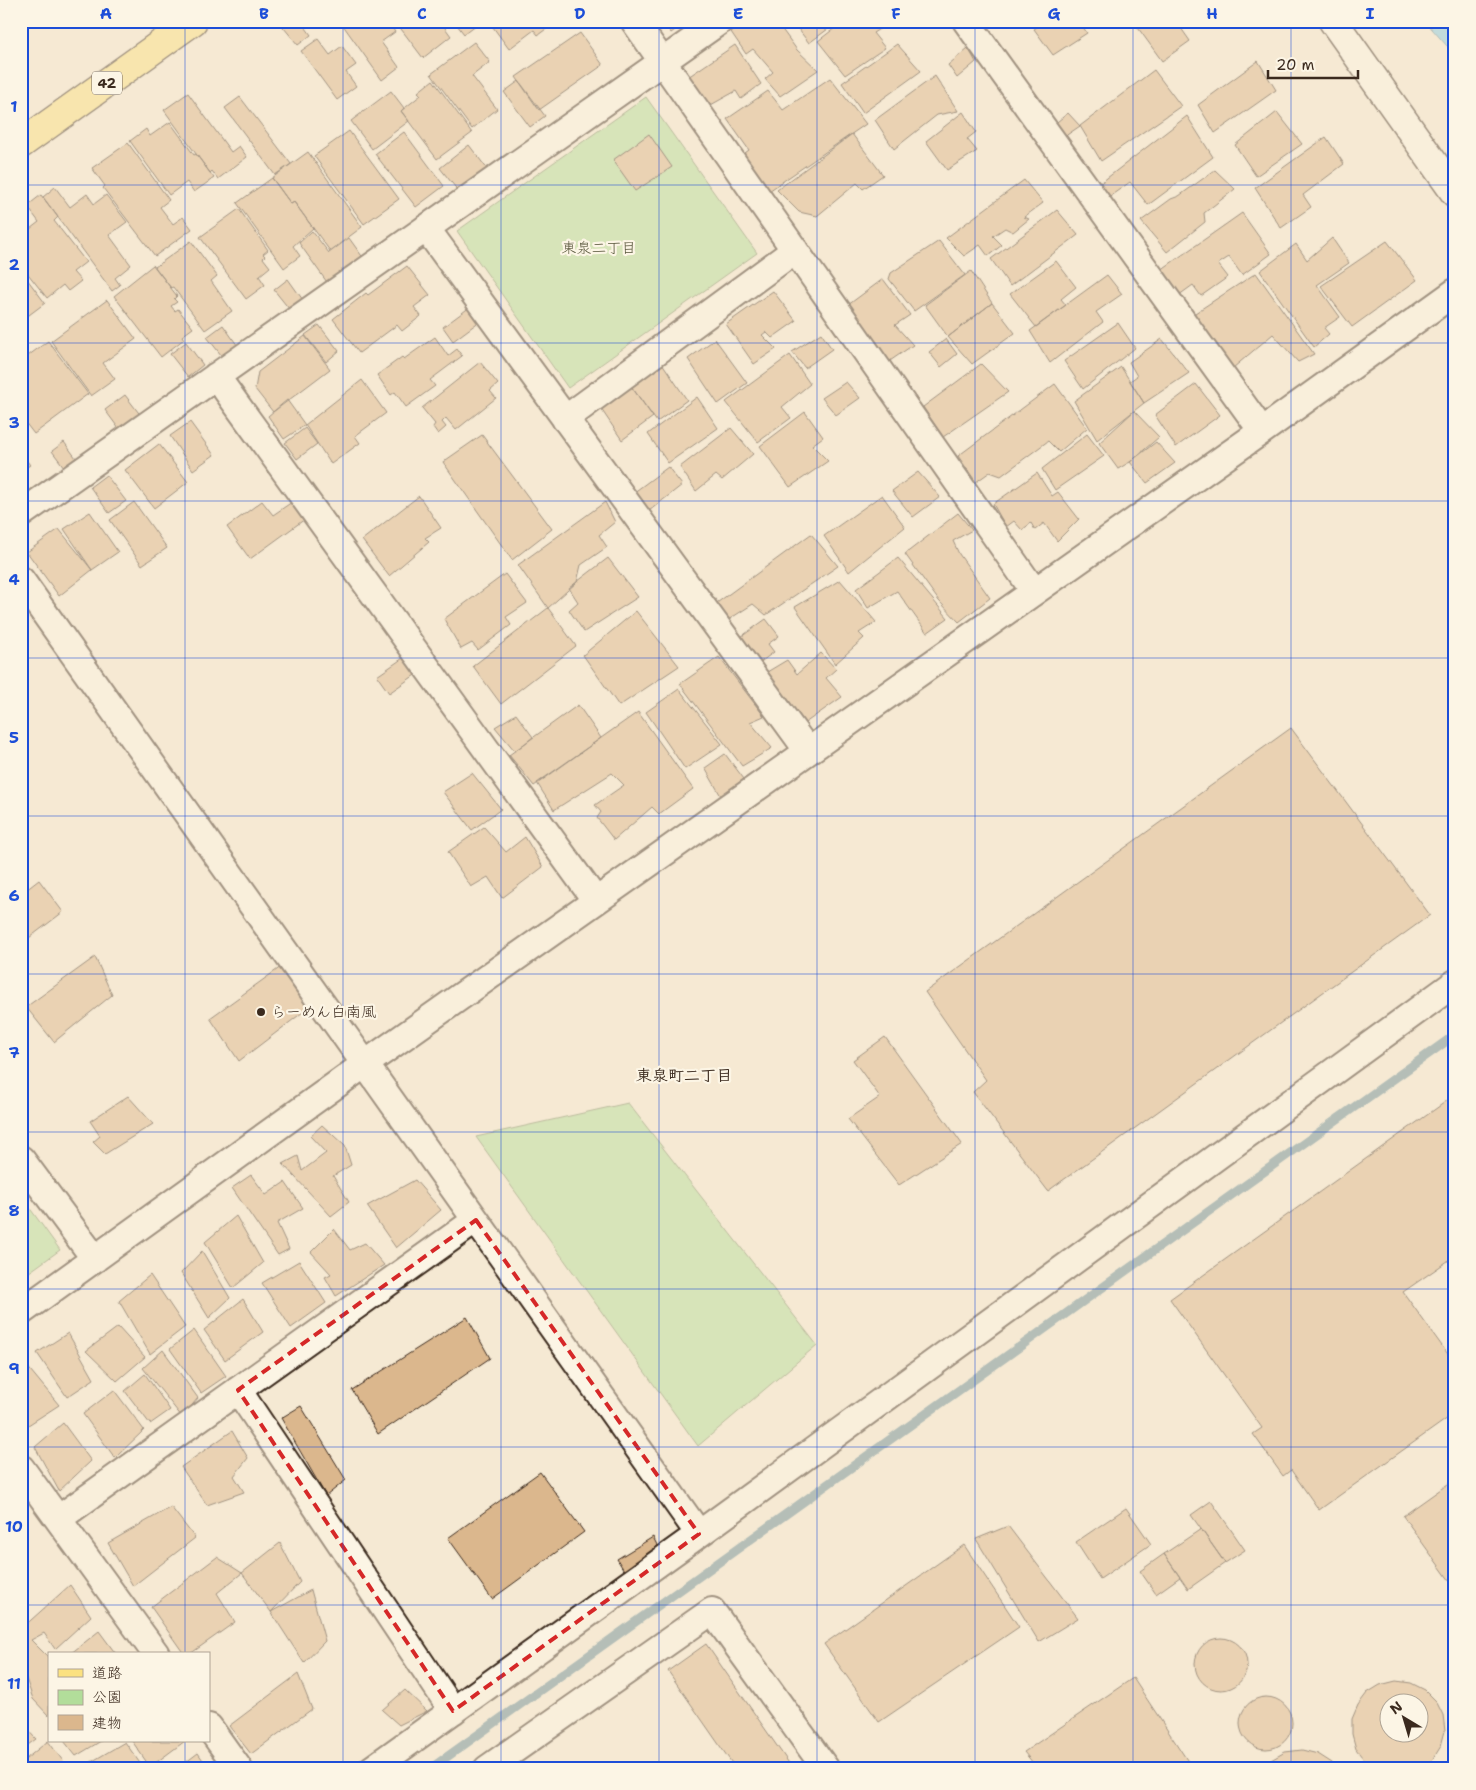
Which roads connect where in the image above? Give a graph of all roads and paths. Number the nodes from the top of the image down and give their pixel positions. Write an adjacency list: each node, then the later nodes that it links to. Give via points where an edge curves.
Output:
1 (193, 21): 7 (main road, 42)
2 (634, 21): 6 (street)
3 (720, 21): 6 (street)
4 (966, 21): 14 (street)
5 (1333, 21): 8 (street)
6 (664, 61): 9 (street); 10 (street)
7 (21, 144)
8 (1455, 193)
9 (426, 228): 12 (street); 13 (street)
10 (795, 250): 13 (street); 17 (street)
11 (1455, 292): 14 (street)
12 (216, 376): 15 (street); 19 (street)
13 (565, 419): 18 (street)
14 (1262, 431): 17 (street)
15 (21, 514)
16 (21, 580): 21 (street)
17 (1034, 592): 18 (street)
18 (808, 751): 19 (street)
19 (596, 901): 21 (street)
20 (1455, 983): 29 (street)
21 (365, 1064): 23 (street); 24 (street)
22 (21, 1159): 24 (street)
23 (476, 1220): 26 (street); 29 (street)
24 (95, 1259): 25 (street)
25 (21, 1312)
26 (238, 1390): 28 (street); 31 (street)
27 (21, 1468): 28 (street)
28 (58, 1519): 30 (street)
29 (699, 1534): 31 (street)
30 (155, 1652)
31 (453, 1711): 34 (street)
32 (210, 1728): 33 (street)
33 (239, 1769)
34 (372, 1769)
35 (487, 1769): 36 (street, via 712,1611)
36 (826, 1769)

